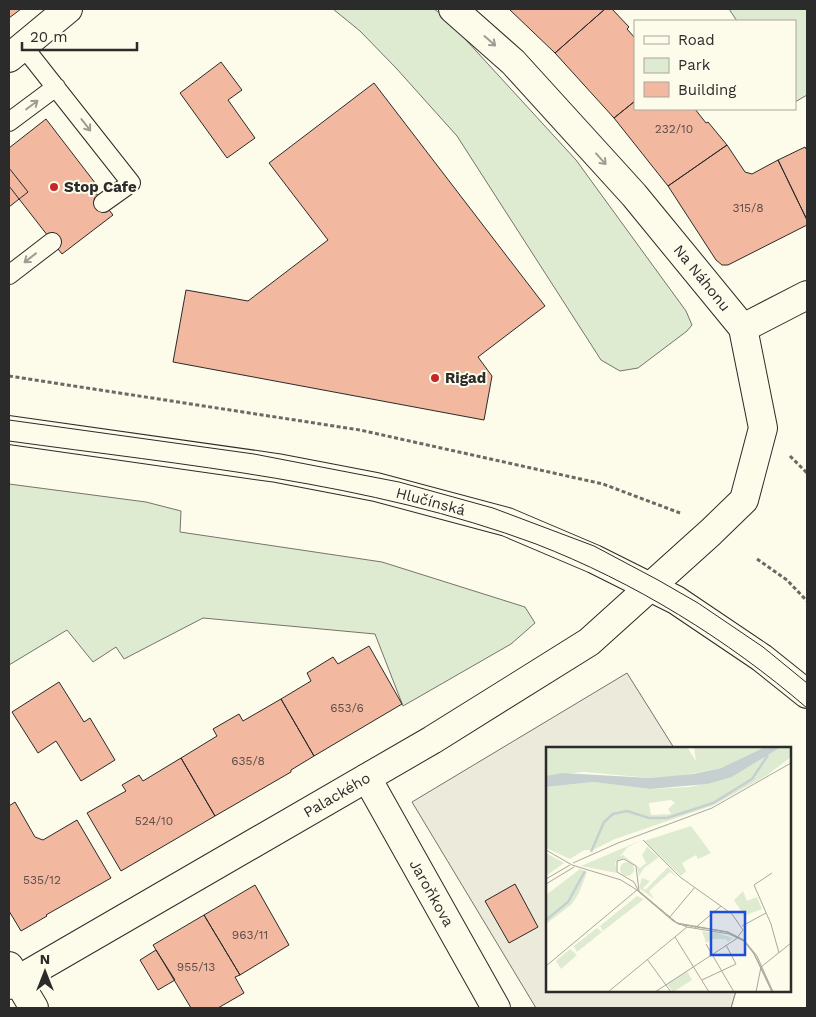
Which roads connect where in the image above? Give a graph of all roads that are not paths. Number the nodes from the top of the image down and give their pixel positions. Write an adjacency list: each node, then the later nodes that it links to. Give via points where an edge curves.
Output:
1 (68, 9): 3 (street)
2 (453, 9): 10 (street, Na Náhonu, one-way to 10, via 513,62 574,128 634,195)
3 (16, 52): 4 (lane)
4 (56, 87): 5 (lane, one-way to 4); 6 (lane, one-way to 6, via 131,183)
5 (9, 122)
6 (103, 202)
7 (52, 242): 8 (lane, one-way to 8)
8 (9, 275)
9 (807, 295): 10 (street)
10 (743, 328): 12 (street, Na Náhonu, via 763,428 744,500)
11 (9, 430): 12 (street, Hlučínská, via 277,468 376,487 507,522)
12 (651, 587): 13 (street, Hlučínská, via 676,600 762,658); 14 (street, Palackého, via 589,642)
13 (807, 694)
14 (367, 778): 15 (street, Palackého); 17 (street, Jaroňkova)
15 (12, 977): 16 (street)
16 (34, 1008)
17 (496, 1008)

